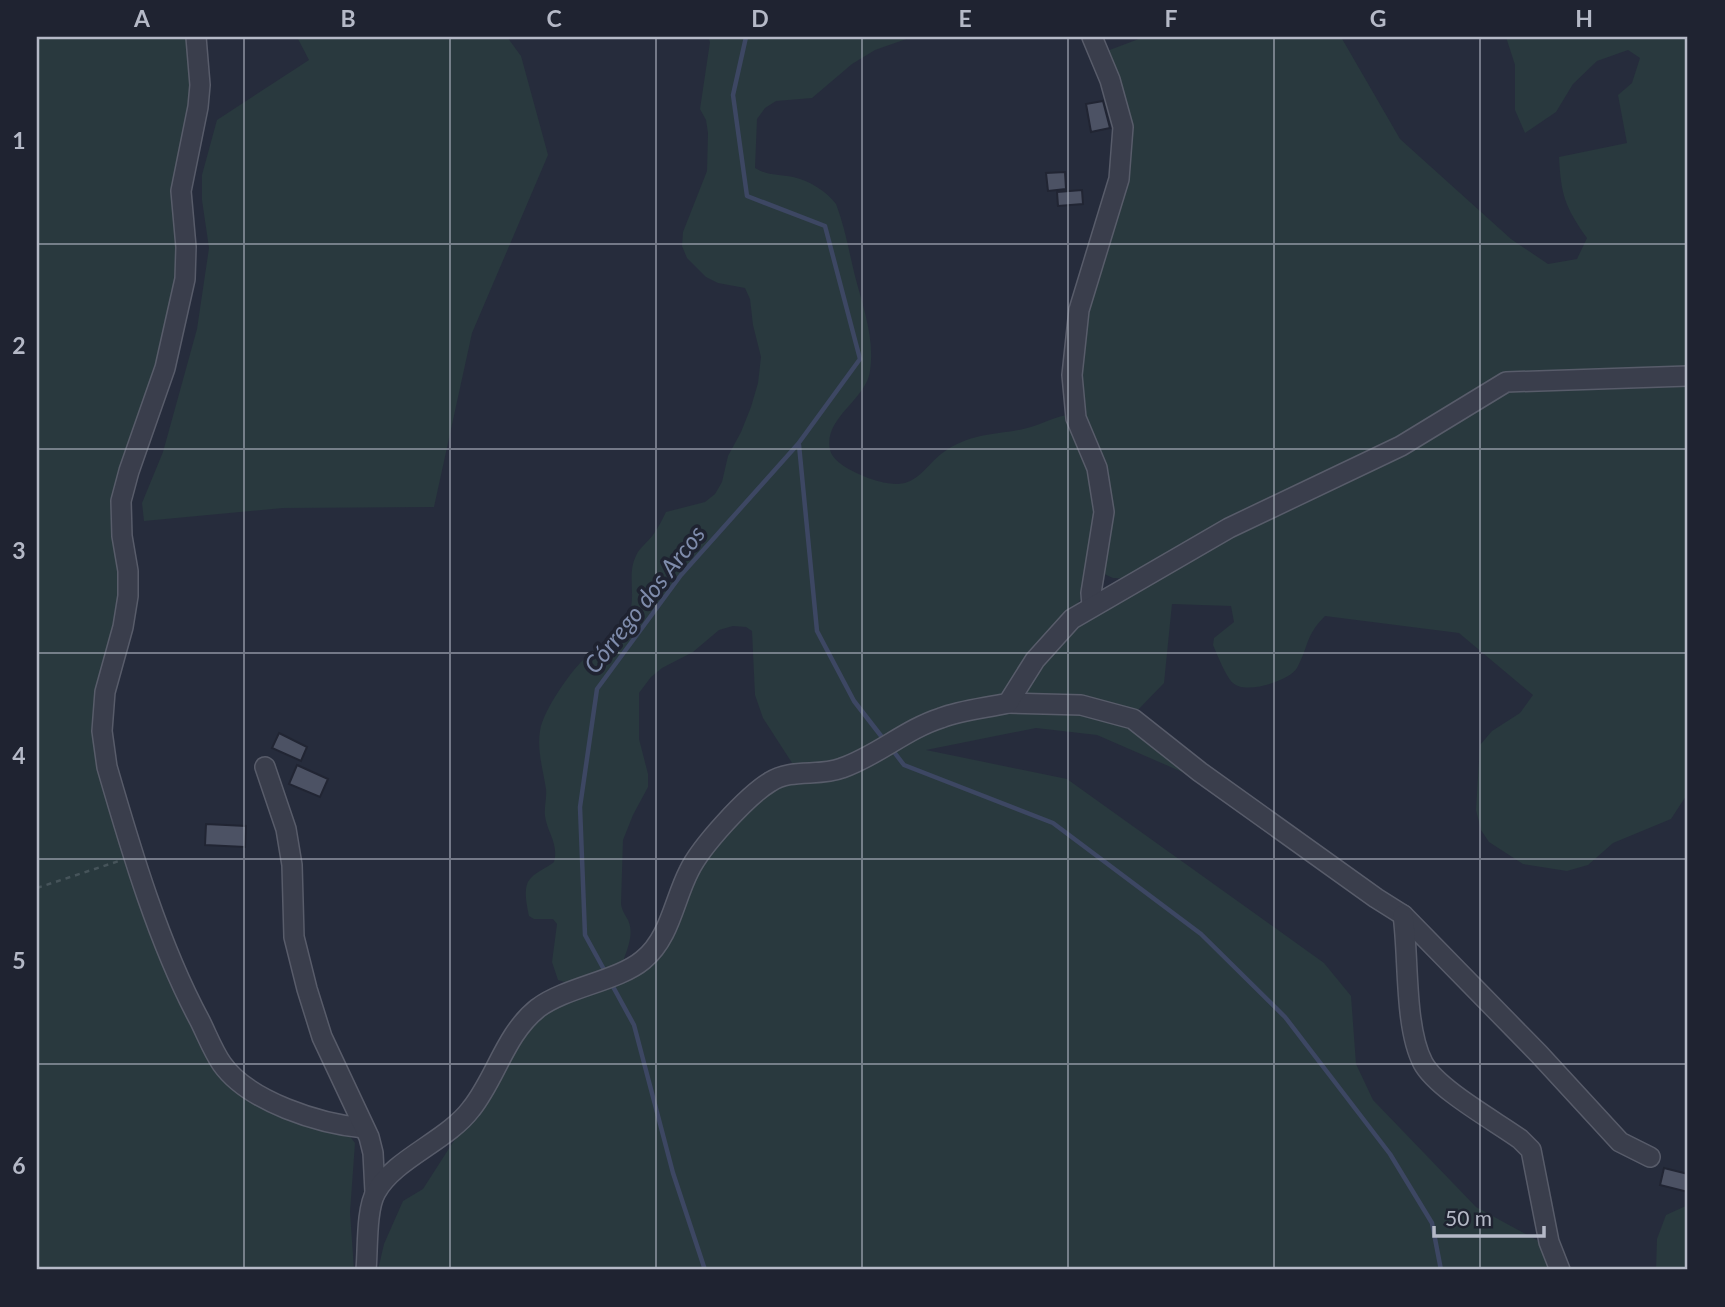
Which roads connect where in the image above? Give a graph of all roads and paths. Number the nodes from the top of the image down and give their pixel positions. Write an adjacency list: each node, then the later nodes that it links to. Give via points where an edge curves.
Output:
1 (197, 37): 7 (street, via 198,107 181,191 185,279 165,368 121,501 128,596 105,692 102,731 107,767)
2 (1092, 37): 4 (street, via 1123,127 1119,179 1079,310 1072,375 1076,418 1097,468 1104,512)
3 (1688, 376): 4 (street, via 1506,382 1401,446 1229,528)
4 (1092, 606): 5 (street, via 1072,619 1035,660)
5 (1008, 703): 9 (street, via 1081,705 1133,719 1200,772); 12 (street, via 941,718 837,770 787,775 758,791 701,851 668,925 643,961 539,1007 517,1029 471,1109)
6 (265, 767): 10 (street, via 286,829 294,936 307,989 322,1037)
7 (135, 856): 8 (path); 10 (street, via 175,972 223,1065 246,1086 301,1114)
8 (37, 888)
9 (1403, 915): 11 (street, via 1620,1142); 14 (street, via 1413,1034 1424,1064 1442,1084 1531,1150 1549,1242)
10 (364, 1128): 12 (street, via 373,1153)
11 (1650, 1157)
12 (375, 1192): 13 (street)
13 (366, 1270)
14 (1560, 1270)

